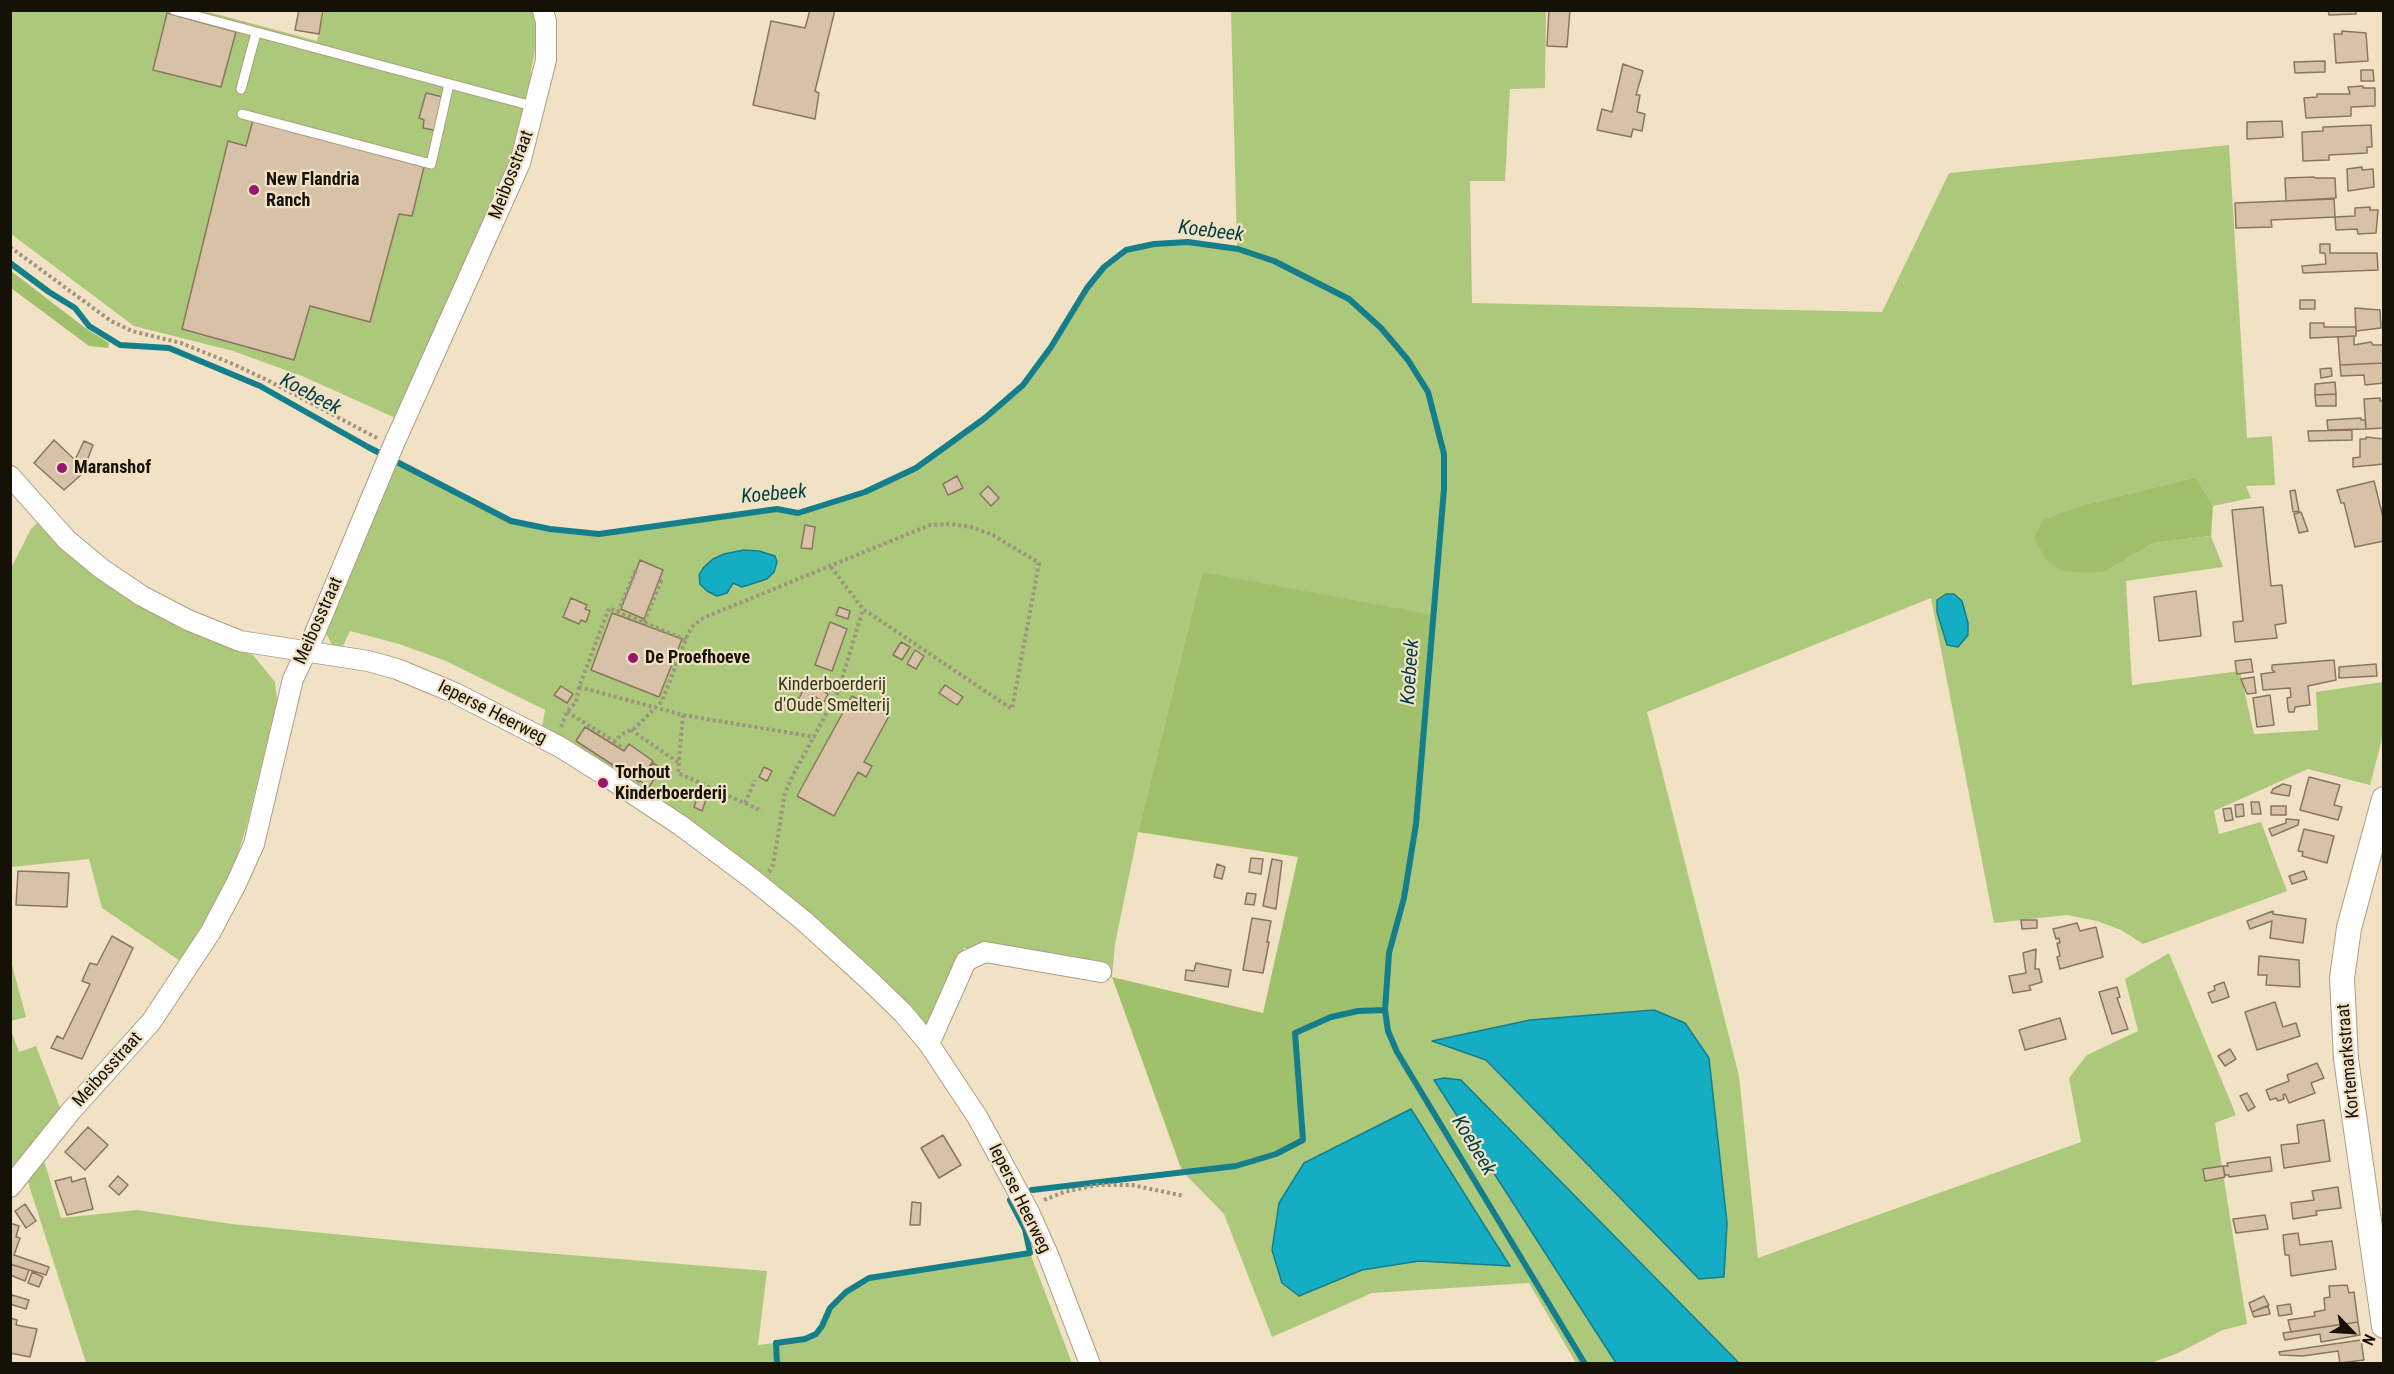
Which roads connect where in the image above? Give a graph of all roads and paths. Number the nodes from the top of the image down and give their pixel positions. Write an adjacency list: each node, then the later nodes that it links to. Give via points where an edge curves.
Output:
1 (174, 10): 3 (lane)
2 (543, 10): 6 (street, Meibosstraat, via 546,60)
3 (256, 33): 4 (lane); 5 (lane)
4 (449, 84): 6 (lane); 7 (lane, via 431,164)
5 (241, 89)
6 (536, 107): 9 (street, Meibosstraat, via 520,163)
7 (242, 114)
8 (10, 247): 9 (path, via 132,332 181,343 233,364)
9 (394, 443): 18 (street, Meibosstraat)
10 (10, 476): 18 (street, Ieperse Heerweg, via 67,540 142,596 240,641)
11 (831, 567): 14 (path); 14 (path, via 930,525 951,524 971,526 993,535 1039,563 1012,709); 17 (path, via 703,618)
12 (636, 570): 15 (path)
13 (659, 581): 16 (path)
14 (863, 609): 24 (path, via 838,692)
15 (618, 612): 16 (path); 19 (path, via 609,608)
16 (644, 622): 17 (path)
17 (686, 639): 20 (path)
18 (306, 651): 26 (street, Ieperse Heerweg, via 397,669 455,693); 36 (street, Meibosstraat, via 293,679 254,844 210,933 151,1022)
19 (579, 687): 20 (path); 21 (path, via 576,702)
20 (657, 707): 22 (path); 23 (path)
21 (567, 712): 25 (path); 26 (path)
22 (683, 716): 24 (path); 28 (path)
23 (631, 730): 25 (path); 28 (path)
24 (815, 737): 33 (path, via 785,794 772,865)
25 (614, 741): 27 (path)
26 (553, 744): 33 (street, Ieperse Heerweg, via 680,825)
27 (621, 747)
28 (679, 763): 31 (path, via 678,773)
29 (755, 780): 31 (path)
30 (2384, 799): 39 (street, Kortemarkstraat, via 2349,928 2342,978 2346,1059)
31 (745, 803): 32 (path)
32 (762, 811)
33 (762, 886): 35 (street, Ieperse Heerweg, via 869,980)
34 (1101, 972): 35 (street, via 985,952 966,961)
35 (929, 1044): 38 (street, Ieperse Heerweg, via 978,1118)
36 (10, 1187)
37 (1185, 1196): 38 (path, via 1132,1185 1097,1185)
38 (1026, 1206): 40 (street, Ieperse Heerweg)
39 (2384, 1326)
40 (1090, 1364)

